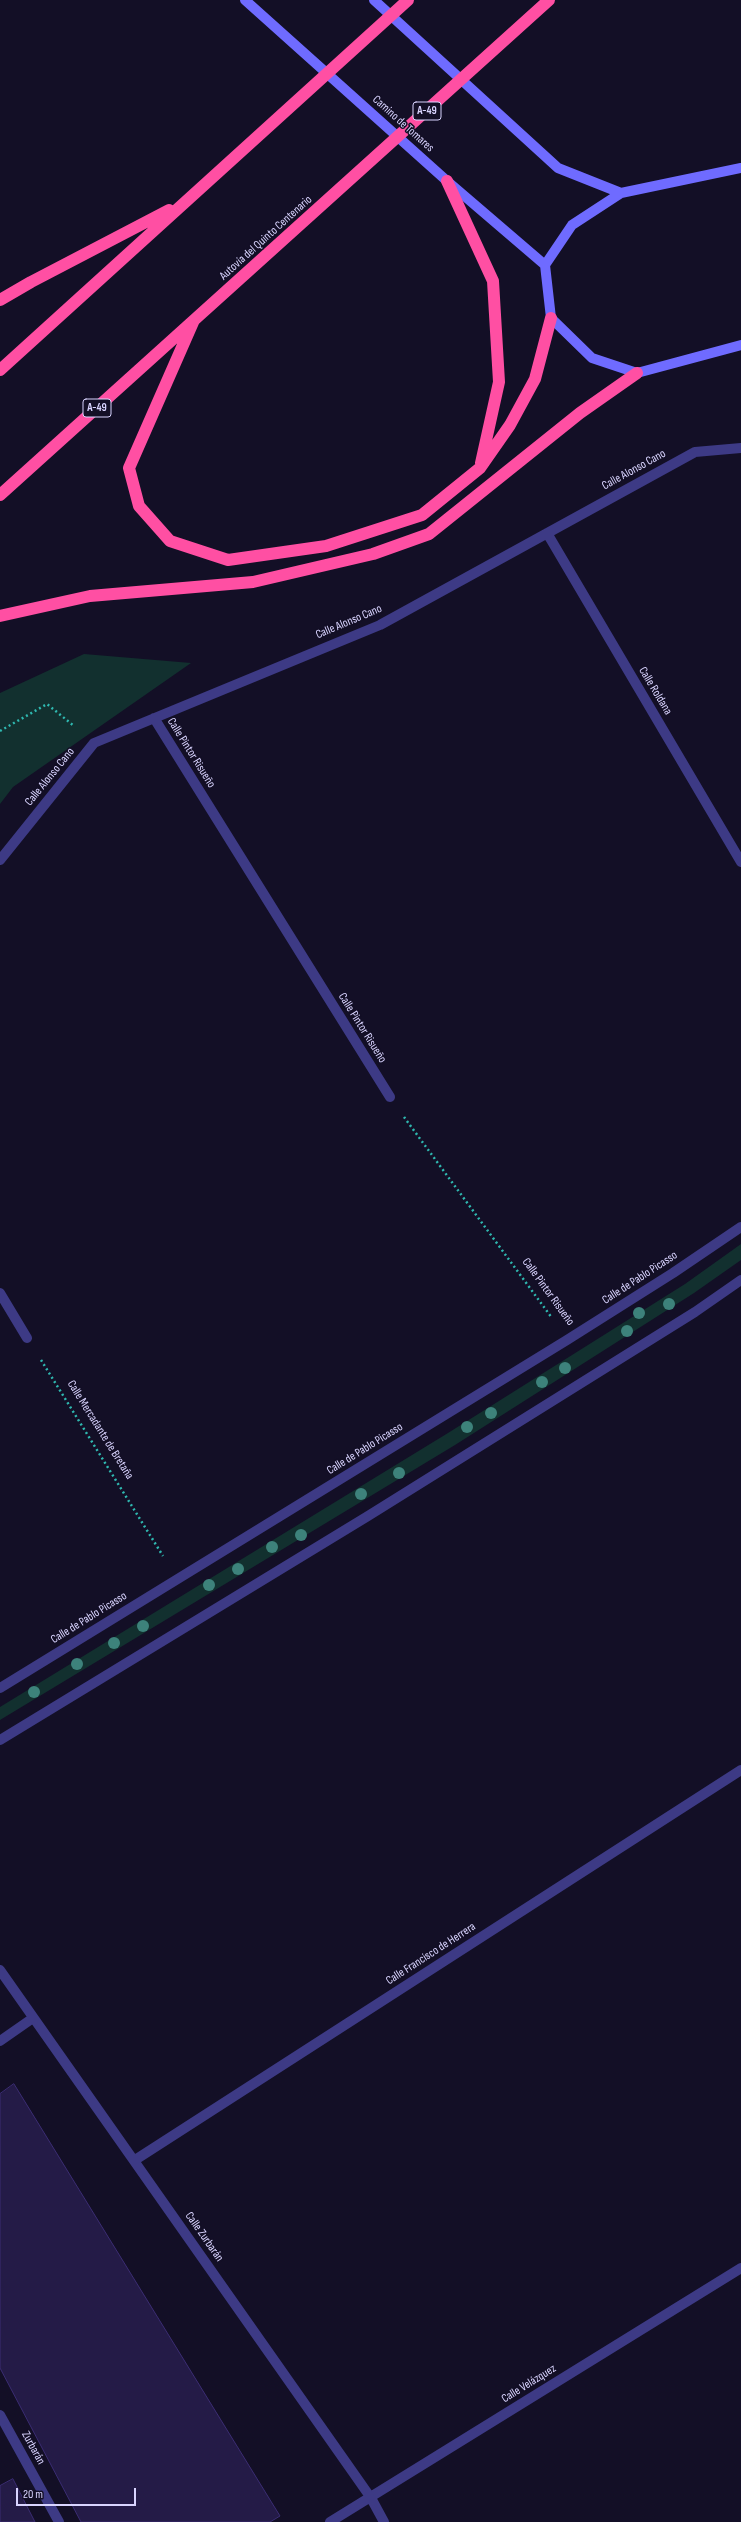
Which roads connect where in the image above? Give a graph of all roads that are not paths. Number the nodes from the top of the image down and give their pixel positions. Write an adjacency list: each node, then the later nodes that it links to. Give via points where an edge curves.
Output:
1 (245, 0): 6 (street, Camino de Tomares)
2 (374, 0): 7 (street, via 558,168)
3 (408, 0): 8 (highway)
4 (549, 0): 12 (highway, Autovía del Quinto Centenario / A-49)
5 (741, 168): 7 (street)
6 (447, 181): 9 (street, Camino de Tomares); 17 (highway, via 493,281 499,382)
7 (622, 192): 9 (street, via 572,225)
8 (184, 203): 10 (highway); 14 (highway)
9 (545, 265): 11 (street)
10 (0, 300)
11 (551, 318): 15 (street, via 592,358); 17 (highway, via 535,379 510,425)
12 (194, 320): 17 (highway, via 129,468 139,506 170,541 228,560 326,546 422,515); 18 (highway, Autovía del Quinto Centenario / A-49)
13 (741, 345): 15 (street)
14 (0, 370)
15 (637, 373): 20 (highway, via 580,412 430,534 372,554 253,582 90,596)
16 (741, 448): 19 (street, Calle Alonso Cano, via 695,452)
17 (480, 468)
18 (0, 495)
19 (547, 533): 21 (street, Calle Alonso Cano, via 380,625); 23 (street, Calle Roldana)
20 (0, 616)
21 (154, 718): 22 (street, Calle Alonso Cano, via 94,742); 24 (street, Calle Pintor Risueño)
22 (0, 860)
23 (741, 862)
24 (390, 1097)
25 (741, 1227): 29 (street, Calle de Pablo Picasso, via 567,1340)
26 (741, 1280): 30 (street, via 695,1312 381,1508)
27 (0, 1294): 28 (street)
28 (27, 1338)
29 (0, 1688)
30 (0, 1740)
31 (741, 1770): 35 (street, Calle Francisco de Herrera)
32 (0, 1970): 33 (street, Calle Zurbarán)
33 (33, 2018): 34 (street); 35 (street, Calle Zurbarán)
34 (0, 2041)
35 (135, 2160): 39 (street, Calle Zurbarán)
36 (741, 2268): 39 (street, Calle Velázquez)
37 (0, 2415): 38 (street, Zurbarán)
38 (4, 2430): 40 (street, Zurbarán)
39 (371, 2498): 41 (street, Calle Velázquez); 42 (street, Calle Zurbarán)
40 (59, 2522)
41 (330, 2522)
42 (384, 2522)

